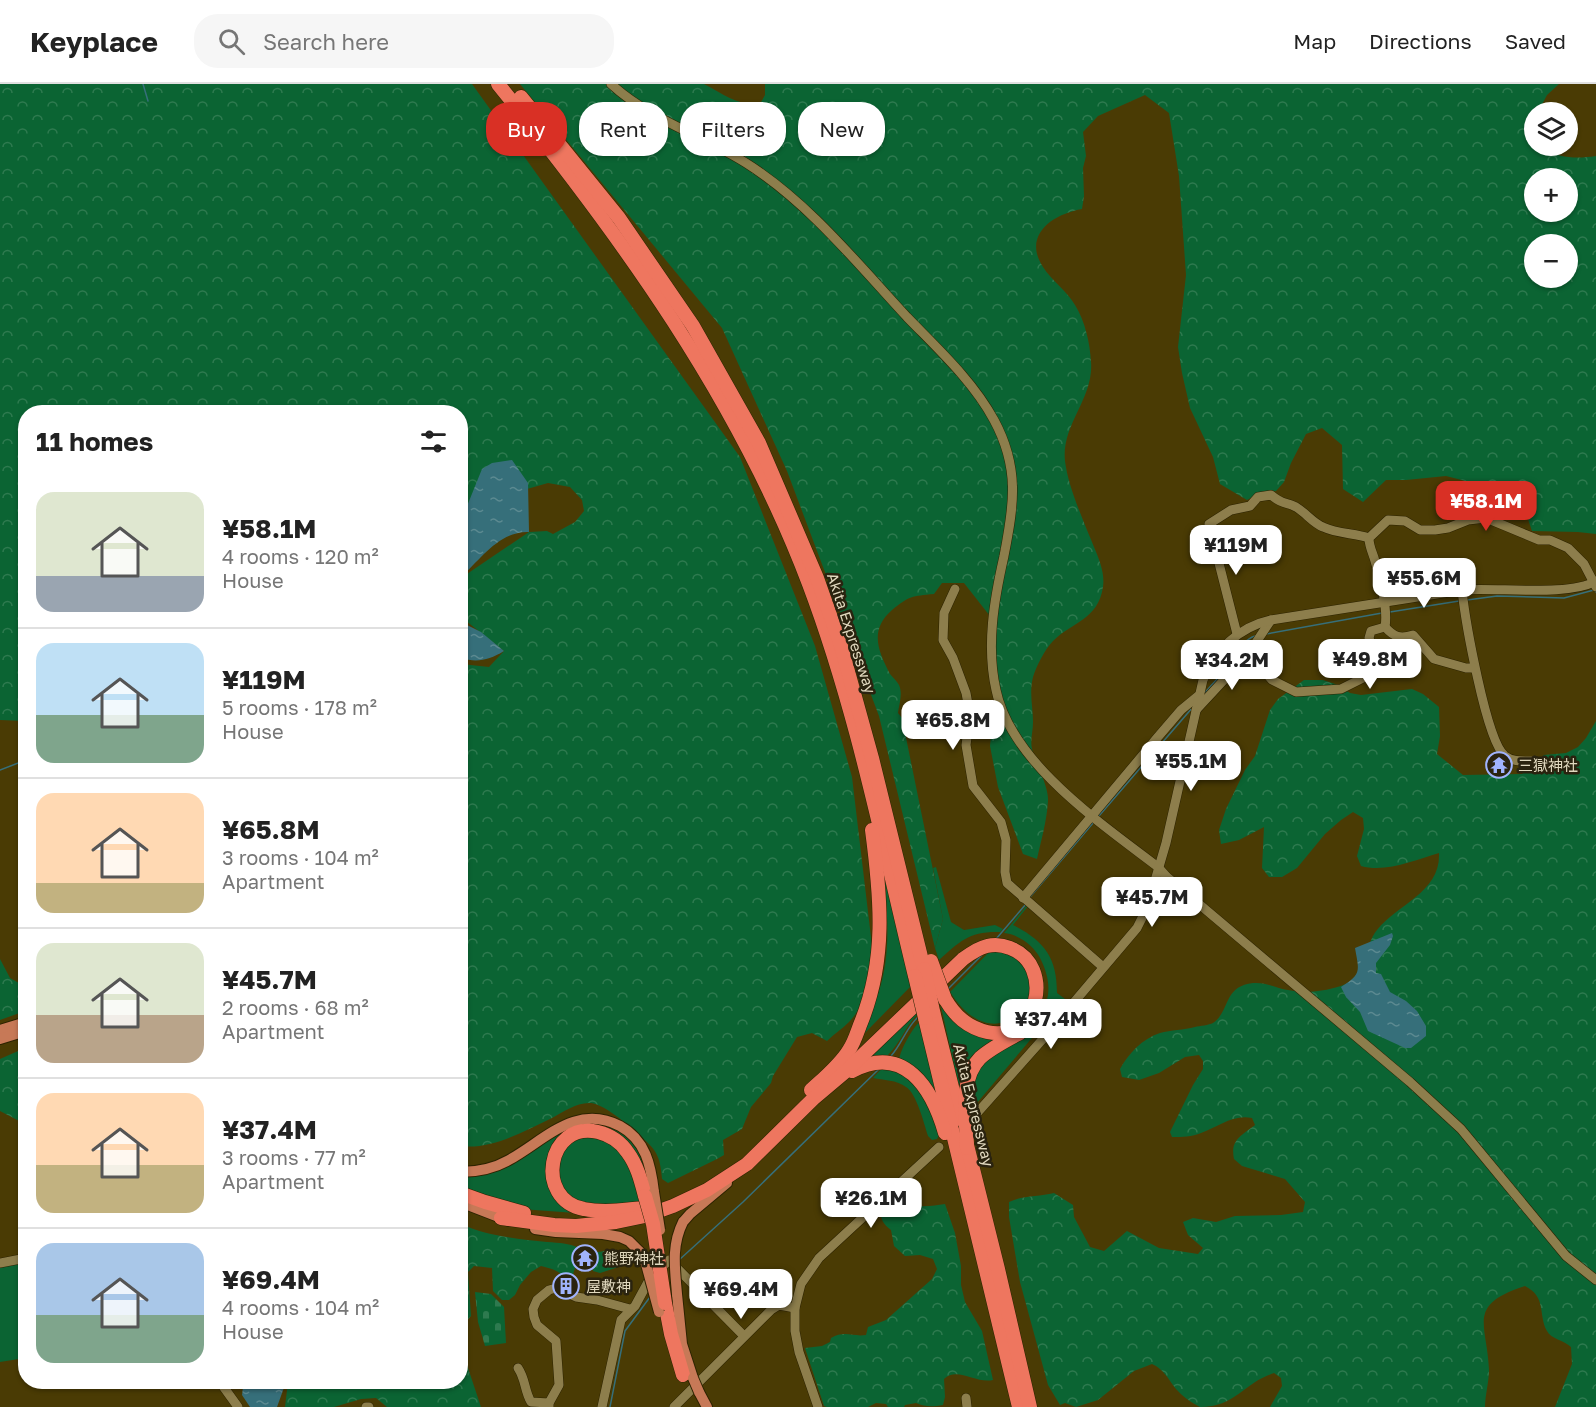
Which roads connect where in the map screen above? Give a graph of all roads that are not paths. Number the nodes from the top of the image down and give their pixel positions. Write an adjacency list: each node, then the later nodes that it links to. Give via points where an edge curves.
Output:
1 (498, 84): 16 (highway, Akita Expressway, via 615,234 681,333 749,448 808,583)
2 (510, 84): 22 (highway, Akita Expressway, via 618,218 693,326 759,443 817,578 841,646)
3 (611, 84): 18 (street, via 654,114 746,163 804,208 981,400 1000,431 1014,493 993,619 992,671 996,693 1029,757)
4 (1369, 538): 5 (street, via 1388,520 1405,521 1420,530 1435,530 1486,518 1568,548 1584,564); 8 (street); 11 (street, via 1323,528 1295,506 1281,503 1271,495 1258,497 1250,506 1231,510 1209,524)
5 (1595, 584): 7 (street, via 1554,590)
6 (955, 589): 20 (street, via 944,613 943,640 966,693 970,715 966,745 973,786 1001,822 1006,840 1007,883)
7 (1462, 590): 8 (street); 13 (street)
8 (1384, 608): 9 (street); 10 (street)
9 (1271, 620): 11 (street); 12 (street)
10 (1385, 627): 12 (street, via 1371,631 1369,638 1378,665 1369,675 1341,688 1296,692 1272,680); 13 (street, via 1393,636 1413,635 1434,659)
11 (1237, 634): 14 (street, via 1223,646 1208,669)
12 (1249, 653): 15 (street)
13 (1474, 668): 17 (street, via 1504,755 1517,761)
14 (1198, 696): 15 (street); 18 (street, via 1156,738)
15 (1196, 710): 19 (street)
16 (862, 760): 22 (highway, Akita Expressway); 28 (highway, via 877,872 878,969 850,1050)
17 (1531, 761)
18 (1093, 815): 19 (street); 20 (street)
19 (1158, 867): 21 (street, via 1148,908 1137,928); 42 (street, via 1461,1129 1566,1256)
20 (1023, 898): 21 (street)
21 (1103, 967): 30 (street)
22 (923, 969): 23 (highway, Akita Expressway, bridge); 29 (highway, bridge, via 945,999 951,1009 978,1030 1002,1033 1015,1029 1031,1013 1037,989 1028,961 1018,951 995,945 978,949 953,968)
23 (929, 1014): 32 (highway, Akita Expressway); 39 (highway, Akita Expressway)
24 (18, 1024): 25 (main road)
25 (0, 1030)
26 (18, 1033): 27 (main road)
27 (0, 1039)
28 (838, 1062): 32 (highway, via 872,1037 969,948 998,939 1009,940 1024,949 1041,971 1044,989 1039,1012 1033,1022 981,1058 972,1069 966,1103); 36 (highway, via 748,1152 700,1184)
29 (834, 1081): 33 (highway); 39 (highway, via 864,1064 878,1061 900,1066 923,1084 941,1122)
30 (978, 1112)
31 (939, 1147): 44 (street, via 819,1258 801,1284)
32 (967, 1148): 59 (highway, Akita Expressway)
33 (747, 1164): 38 (highway, via 707,1190 645,1216 576,1226); 43 (main road, bridge, via 682,1222 676,1235)
34 (468, 1172): 36 (main road, via 508,1161 574,1120 603,1119 625,1128 645,1151 651,1171)
35 (468, 1195): 36 (highway, via 516,1212 558,1217 595,1217)
36 (648, 1198): 36 (highway, via 628,1153 607,1134 590,1130 574,1134 553,1157 554,1184 560,1195 576,1206 605,1210); 43 (highway, bridge)
37 (468, 1205): 38 (main road)
38 (501, 1218): 43 (main road, bridge, via 539,1230 603,1234 629,1241 640,1252)
39 (974, 1228): 58 (highway, Akita Expressway)
40 (18, 1260): 41 (street)
41 (0, 1263)
42 (1596, 1280)
43 (668, 1302): 48 (highway, via 673,1343)
44 (795, 1308): 46 (street, via 776,1306); 57 (street, via 797,1343)
45 (630, 1310): 46 (street, via 648,1282 669,1260); 51 (street, via 556,1288 537,1300 533,1309 537,1325 556,1341 559,1385); 53 (street, via 621,1320)
46 (744, 1336): 54 (street)
47 (518, 1368): 51 (street, via 531,1402)
48 (688, 1379): 50 (main road, bridge)
49 (225, 1389): 52 (street)
50 (697, 1394): 55 (main road); 56 (main road)
51 (549, 1405)
52 (238, 1407)
53 (602, 1407)
54 (674, 1407)
55 (701, 1407)
56 (707, 1407)
57 (818, 1407)
58 (1019, 1407)
59 (1030, 1407)

